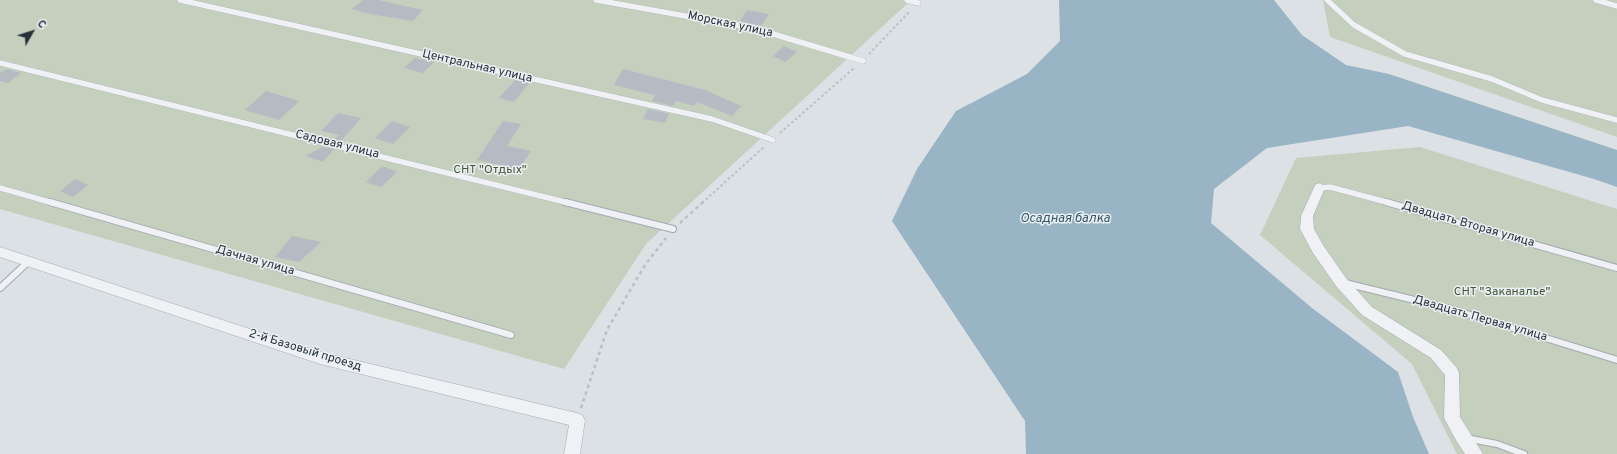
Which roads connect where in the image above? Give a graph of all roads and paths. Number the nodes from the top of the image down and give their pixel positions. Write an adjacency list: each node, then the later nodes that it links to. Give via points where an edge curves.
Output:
1 (180, 0): 12 (lane, Центральная улица, via 712,119)
2 (596, 0): 9 (lane, Морская улица, via 753,28)
3 (907, 0): 7 (lane)
4 (1327, 0): 11 (lane, via 1354,25 1405,54 1492,79 1542,100)
5 (1596, 0): 6 (lane)
6 (1603, 1): 8 (lane)
7 (918, 3): 9 (path)
8 (1617, 6)
9 (863, 61): 12 (path)
10 (0, 63): 15 (lane, Садовая улица)
11 (1617, 120)
12 (773, 140): 15 (path)
13 (0, 188): 21 (lane, Дачная улица)
14 (1319, 188): 18 (lane, Двадцать Вторая улица, via 1330,187); 19 (street, via 1307,216 1307,229)
15 (673, 229): 23 (path, via 645,265 607,330)
16 (0, 252): 17 (street, 2-й Базовый проезд)
17 (28, 261): 20 (lane); 23 (street, 2-й Базовый проезд, via 320,358)
18 (1617, 268)
19 (1341, 282): 22 (lane, Двадцать Первая улица, via 1451,309); 24 (street, via 1367,311 1436,354 1452,373 1452,418)
20 (0, 288)
21 (511, 335)
22 (1617, 360)
23 (577, 420): 25 (street)
24 (1462, 437): 26 (street); 27 (lane, via 1497,444)
25 (572, 454)
26 (1475, 454)
27 (1524, 454)

